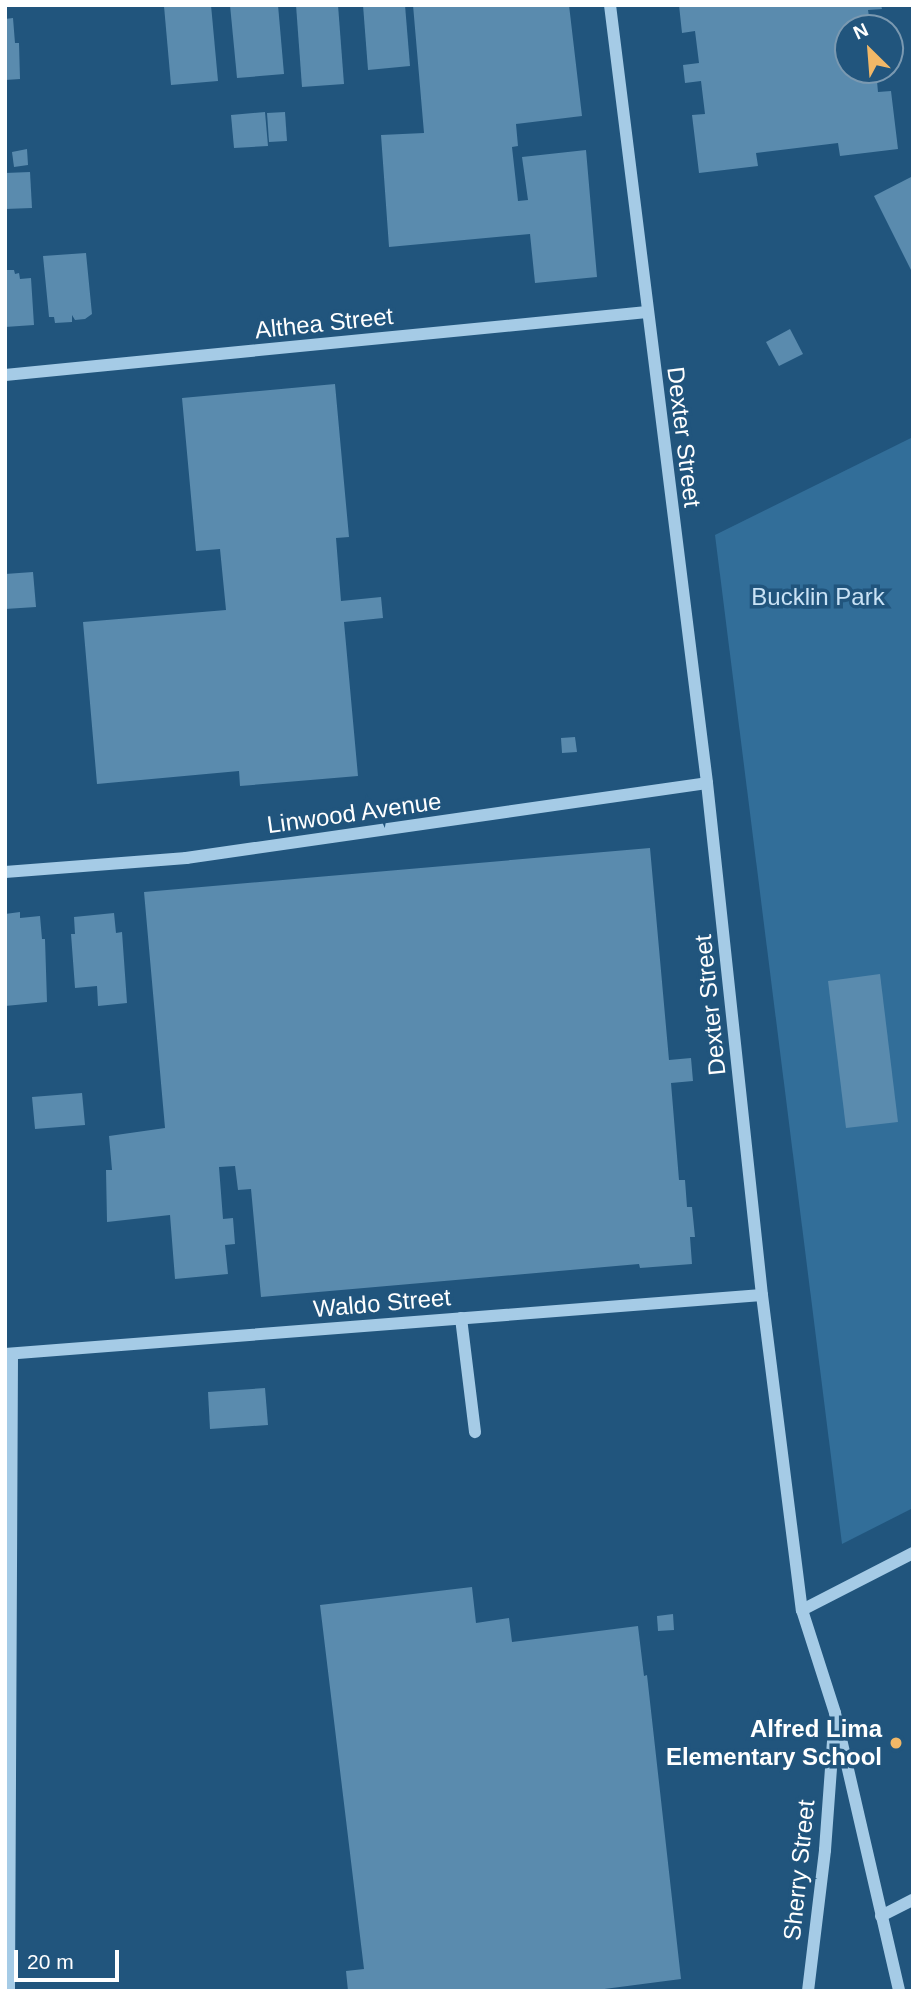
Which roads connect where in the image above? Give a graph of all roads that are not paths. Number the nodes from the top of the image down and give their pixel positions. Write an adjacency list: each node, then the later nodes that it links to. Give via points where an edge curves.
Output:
1 (610, 5): 2 (street, Dexter Street)
2 (647, 312): 3 (street, Althea Street); 4 (street, Dexter Street)
3 (5, 375)
4 (707, 783): 5 (street, Linwood Avenue, via 187,858); 6 (street, Dexter Street)
5 (5, 872)
6 (762, 1295): 7 (street, Waldo Street); 11 (street, Dexter Street)
7 (461, 1318): 8 (street, Waldo Street); 9 (street)
8 (9, 1354): 13 (street)
9 (475, 1432)
10 (913, 1553): 11 (street)
11 (802, 1610): 12 (street, Dexter Street)
12 (835, 1713): 15 (street, Dexter Street); 17 (street, Sherry Street)
13 (8, 1784): 16 (street)
14 (913, 1900): 15 (street)
15 (881, 1916): 18 (street, Dexter Street)
16 (9, 1991)
17 (808, 1991)
18 (898, 1991)

